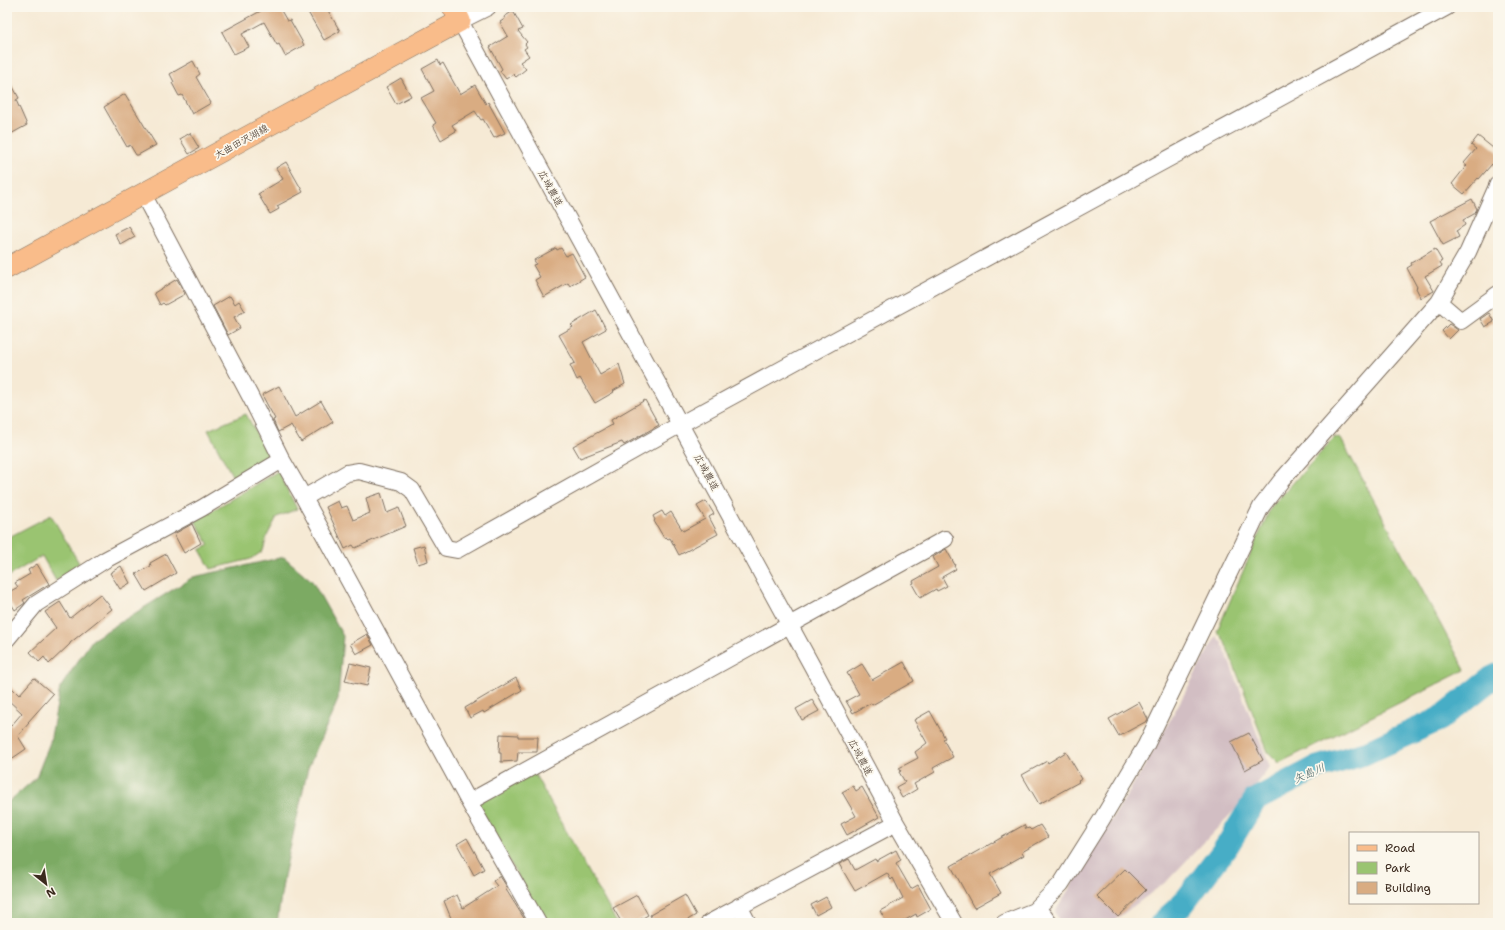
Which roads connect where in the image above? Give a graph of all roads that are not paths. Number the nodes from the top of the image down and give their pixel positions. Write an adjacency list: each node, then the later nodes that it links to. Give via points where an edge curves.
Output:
1 (488, 7): 3 (street)
2 (1447, 7): 9 (street)
3 (457, 14): 5 (main road, 大曲田沢湖線); 9 (street, 広域農道)
4 (1498, 184): 8 (street, via 1468,252)
5 (142, 194): 6 (main road, 大曲田沢湖線); 10 (street)
6 (7, 268)
7 (1498, 294): 8 (street, via 1461,321)
8 (1439, 302): 18 (street, via 1261,507 1146,745 1061,884)
9 (681, 424): 11 (street, via 457,550 446,548 412,490 401,482 360,471 347,473); 13 (street, 広域農道)
10 (282, 460): 11 (street); 14 (street, via 202,508 105,560 36,604)
11 (304, 498): 15 (street)
12 (945, 539): 13 (street)
13 (789, 624): 15 (street); 16 (street, 広域農道)
14 (7, 639)
15 (469, 802): 19 (street)
16 (896, 823): 17 (street); 22 (street, 広域農道)
17 (739, 906): 20 (street); 21 (street)
18 (1034, 911): 23 (street); 24 (street, via 1043,915)
19 (538, 923)
20 (709, 923)
21 (748, 923)
22 (954, 923)
23 (1004, 923)
24 (1049, 923)

